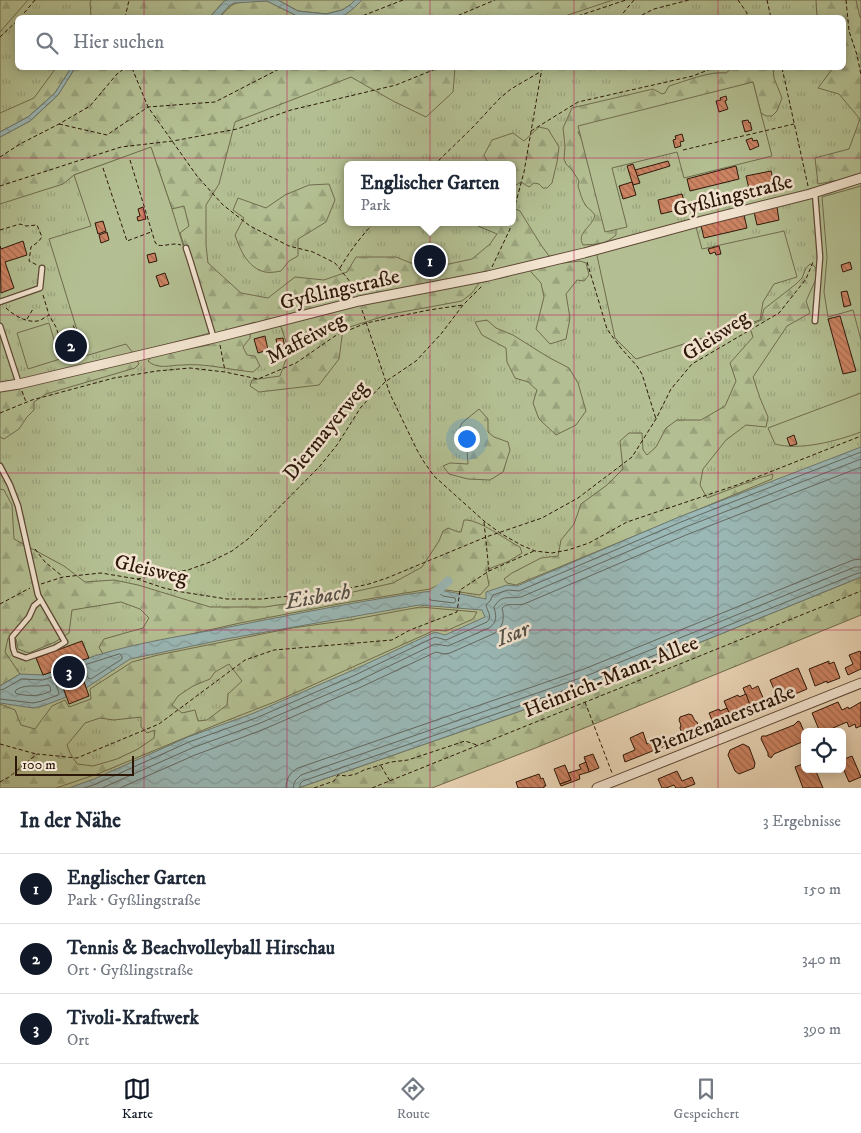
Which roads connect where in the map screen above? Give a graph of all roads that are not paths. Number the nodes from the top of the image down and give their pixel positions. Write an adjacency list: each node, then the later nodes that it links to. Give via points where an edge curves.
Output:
1 (861, 178): 2 (street, Gyßlingstraße)
2 (813, 194): 6 (lane, via 820,257); 8 (street, Gyßlingstraße, via 584,254 359,301)
3 (186, 248): 8 (lane)
4 (42, 268): 5 (lane, via 40,288)
5 (0, 302)
6 (815, 321)
7 (0, 326): 9 (lane)
8 (216, 338): 9 (street, Gyßlingstraße)
9 (19, 384): 10 (street, Gyßlingstraße)
10 (0, 387)
11 (0, 466): 12 (lane, via 18,506)
12 (40, 600): 12 (lane, via 12,637 15,654 26,658 65,642)
13 (861, 683): 14 (street, Pienzenauerstraße)
14 (623, 784): 15 (street, Pienzenauerstraße)
15 (597, 788)

